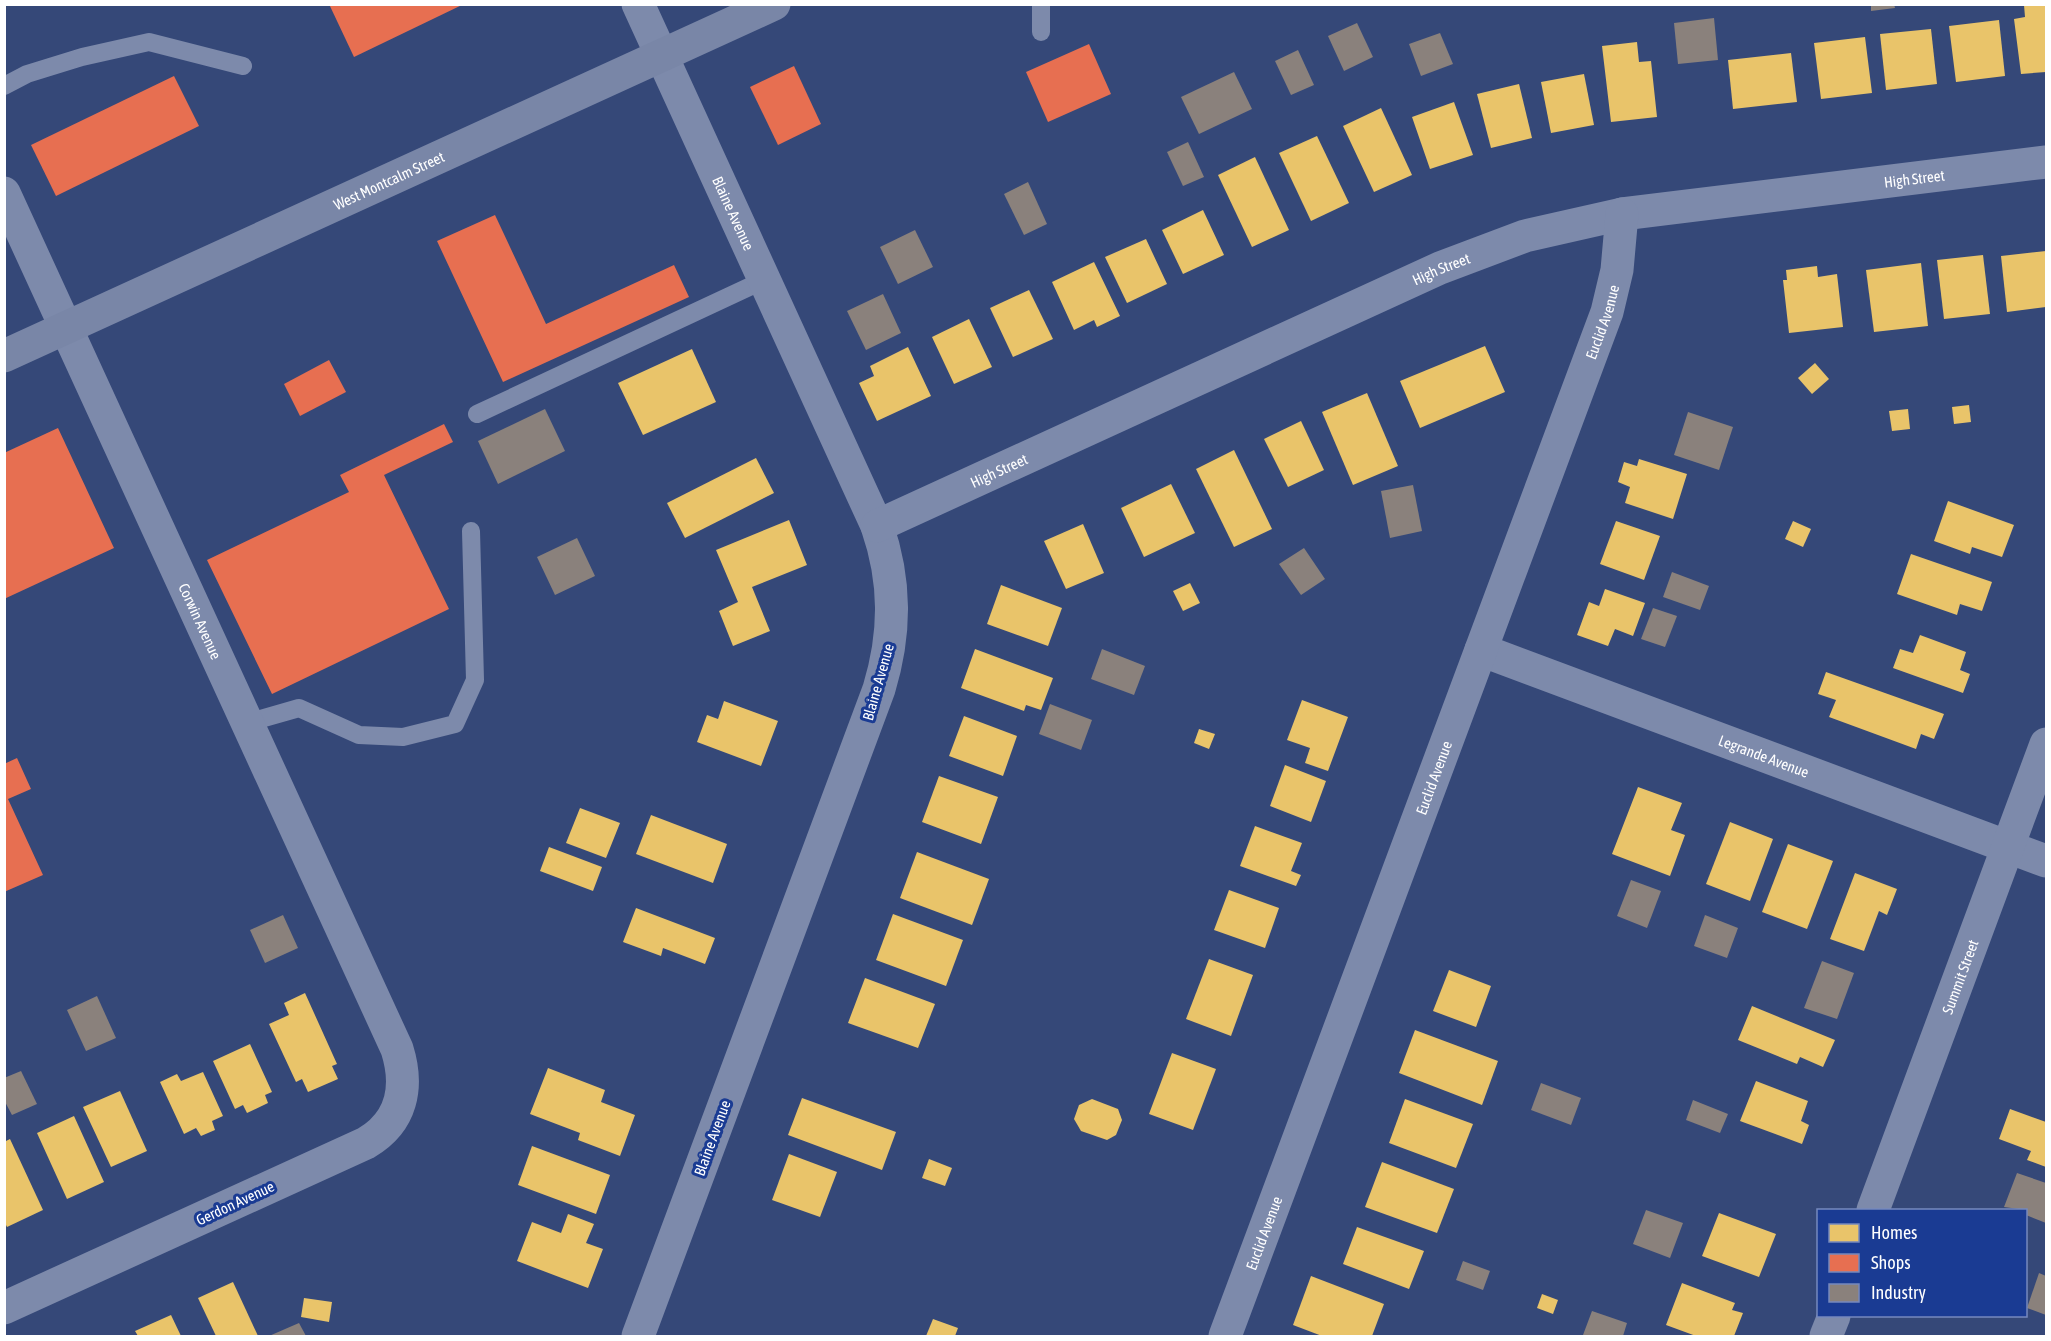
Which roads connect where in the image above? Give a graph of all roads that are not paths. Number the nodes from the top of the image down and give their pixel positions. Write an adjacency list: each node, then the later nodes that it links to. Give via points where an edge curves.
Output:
1 (638, 4): 5 (street, Blaine Avenue)
2 (774, 4): 5 (main road, West Montcalm Street)
3 (1041, 4): 4 (lane)
4 (1041, 32)
5 (661, 57): 11 (street, Blaine Avenue); 12 (main road, West Montcalm Street)
6 (243, 66): 7 (lane, via 149,42 82,57 27,74)
7 (4, 86)
8 (2046, 162): 10 (street, High Street)
9 (4, 193): 12 (street, Corwin Avenue)
10 (1622, 214): 15 (street, High Street, via 1525,236 1461,259); 17 (street, Euclid Avenue, via 1617,270 1607,312)
11 (764, 280): 14 (lane); 15 (street, Blaine Avenue)
12 (67, 328): 13 (main road, West Montcalm Street); 18 (street, Corwin Avenue)
13 (4, 356)
14 (477, 414)
15 (877, 526): 26 (street, Blaine Avenue, via 886,552 893,609 891,639 879,689)
16 (471, 531): 18 (lane, via 475,680 455,724 404,737 359,735 299,708)
17 (1482, 650): 20 (street, Legrande Avenue); 27 (street, Euclid Avenue)
18 (247, 723): 22 (street, Corwin Avenue)
19 (2046, 744): 20 (street, Summit Street)
20 (2008, 847): 21 (street, Legrande Avenue); 23 (street, Summit Street)
21 (2046, 861)
22 (396, 1049): 24 (street, Gerdon Avenue, via 403,1076 402,1096 393,1119 375,1137)
23 (1873, 1209)
24 (4, 1308)
25 (1834, 1317): 28 (street)
26 (638, 1336)
27 (1225, 1336)
28 (1826, 1336)

